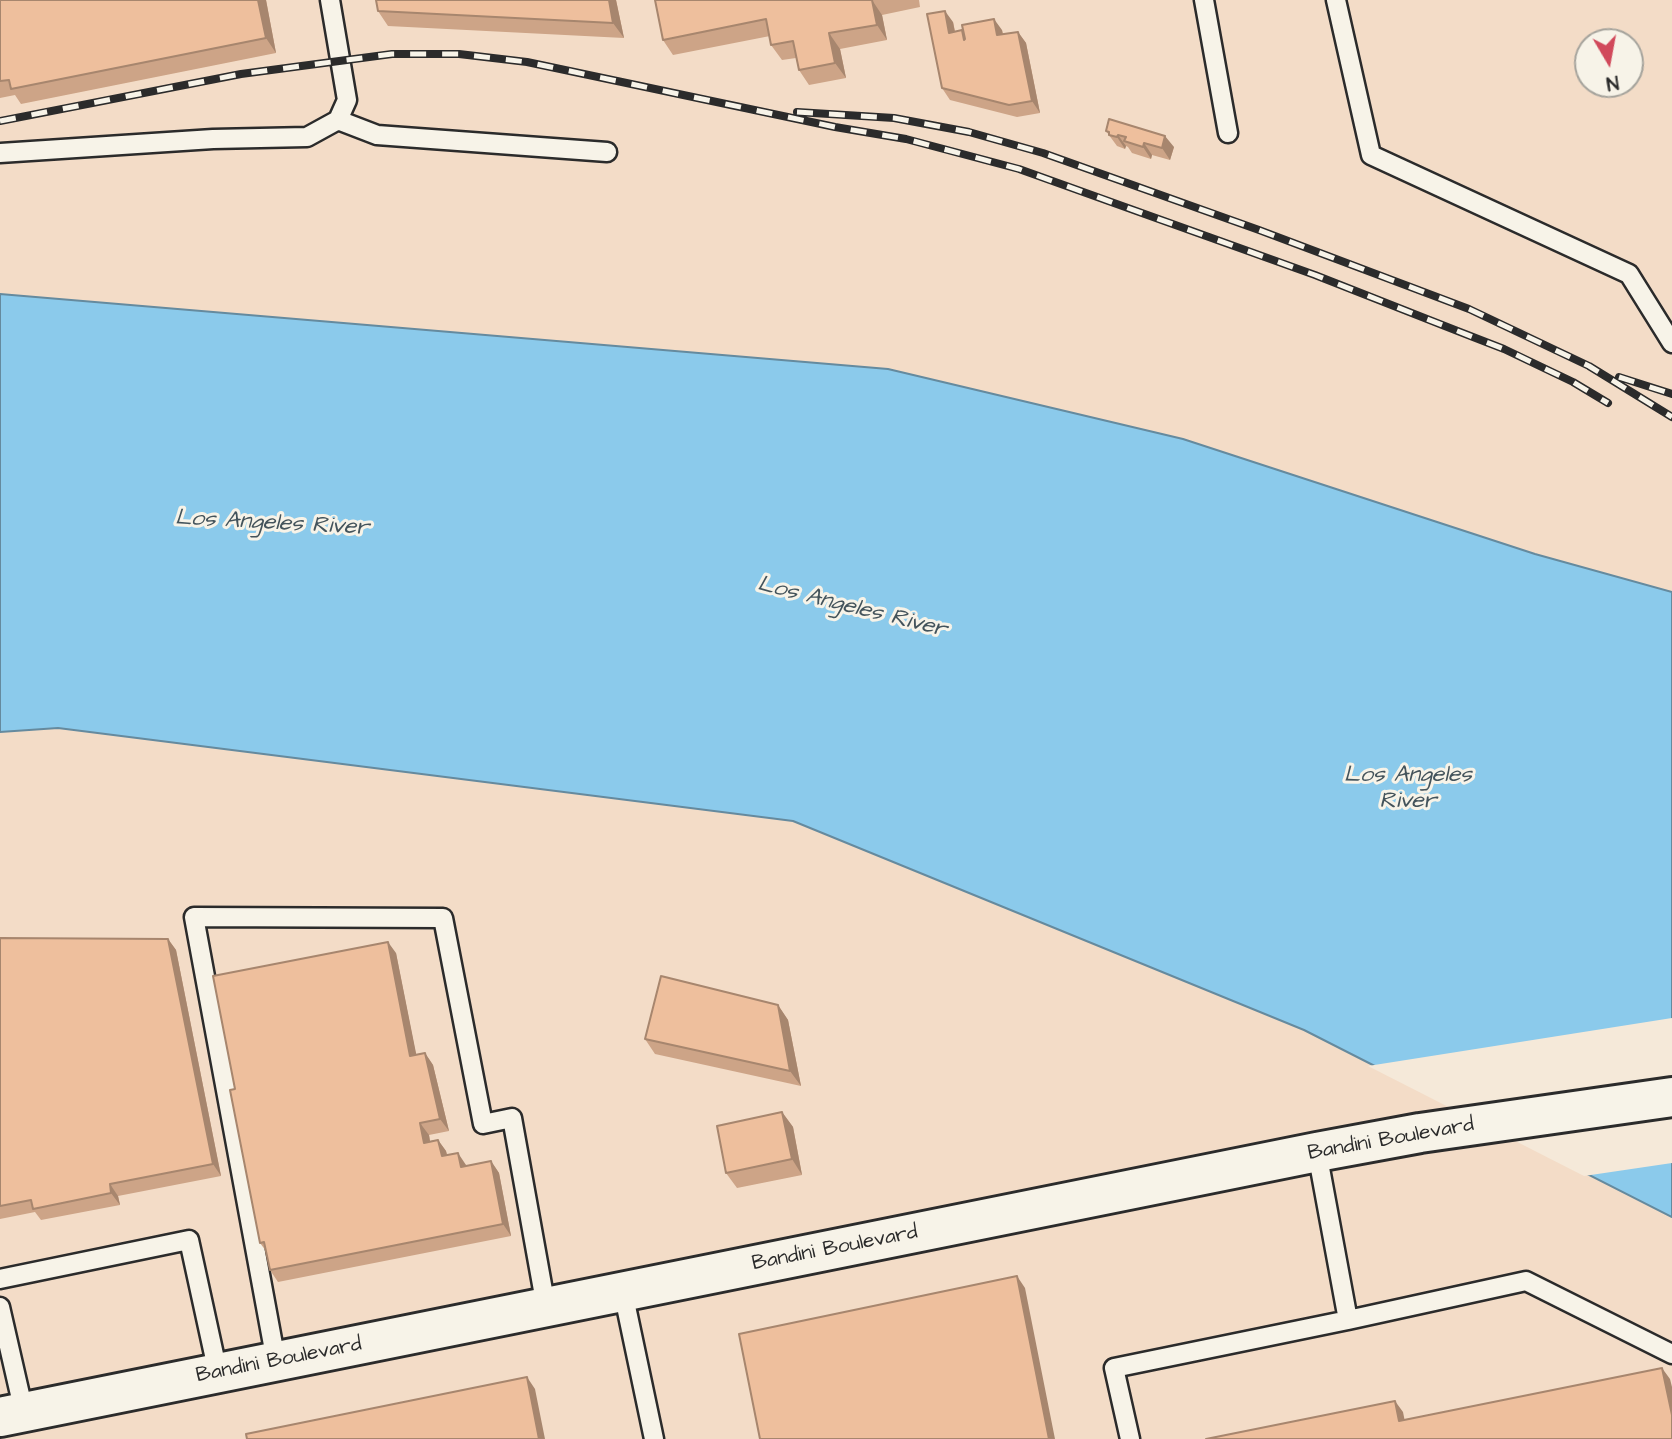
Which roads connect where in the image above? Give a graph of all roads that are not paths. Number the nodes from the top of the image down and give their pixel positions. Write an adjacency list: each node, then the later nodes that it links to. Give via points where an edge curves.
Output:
1 (330, 0): 4 (lane, via 347,100)
2 (1204, 0): 5 (lane)
3 (1336, 0): 8 (lane, via 1371,156 1629,274)
4 (338, 120): 6 (lane, via 377,135); 7 (lane, via 307,138 213,139)
5 (1228, 133)
6 (607, 152)
7 (0, 153)
8 (1672, 343)
9 (1672, 1097): 10 (main road, Bandini Boulevard)
10 (1317, 1152): 12 (main road, Bandini Boulevard); 15 (lane)
11 (0, 1279): 18 (lane, via 189,1240)
12 (623, 1292): 14 (main road, Bandini Boulevard); 20 (lane)
13 (0, 1307): 19 (lane)
14 (546, 1307): 17 (main road, Bandini Boulevard); 17 (lane, via 512,1118 483,1125 443,918 194,917)
15 (1348, 1320): 16 (lane, via 1526,1281); 21 (lane, via 1114,1367)
16 (1672, 1354)
17 (276, 1362): 18 (main road, Bandini Boulevard)
18 (218, 1373): 19 (main road, Bandini Boulevard)
19 (12, 1415)
20 (654, 1439)
21 (1130, 1439)

